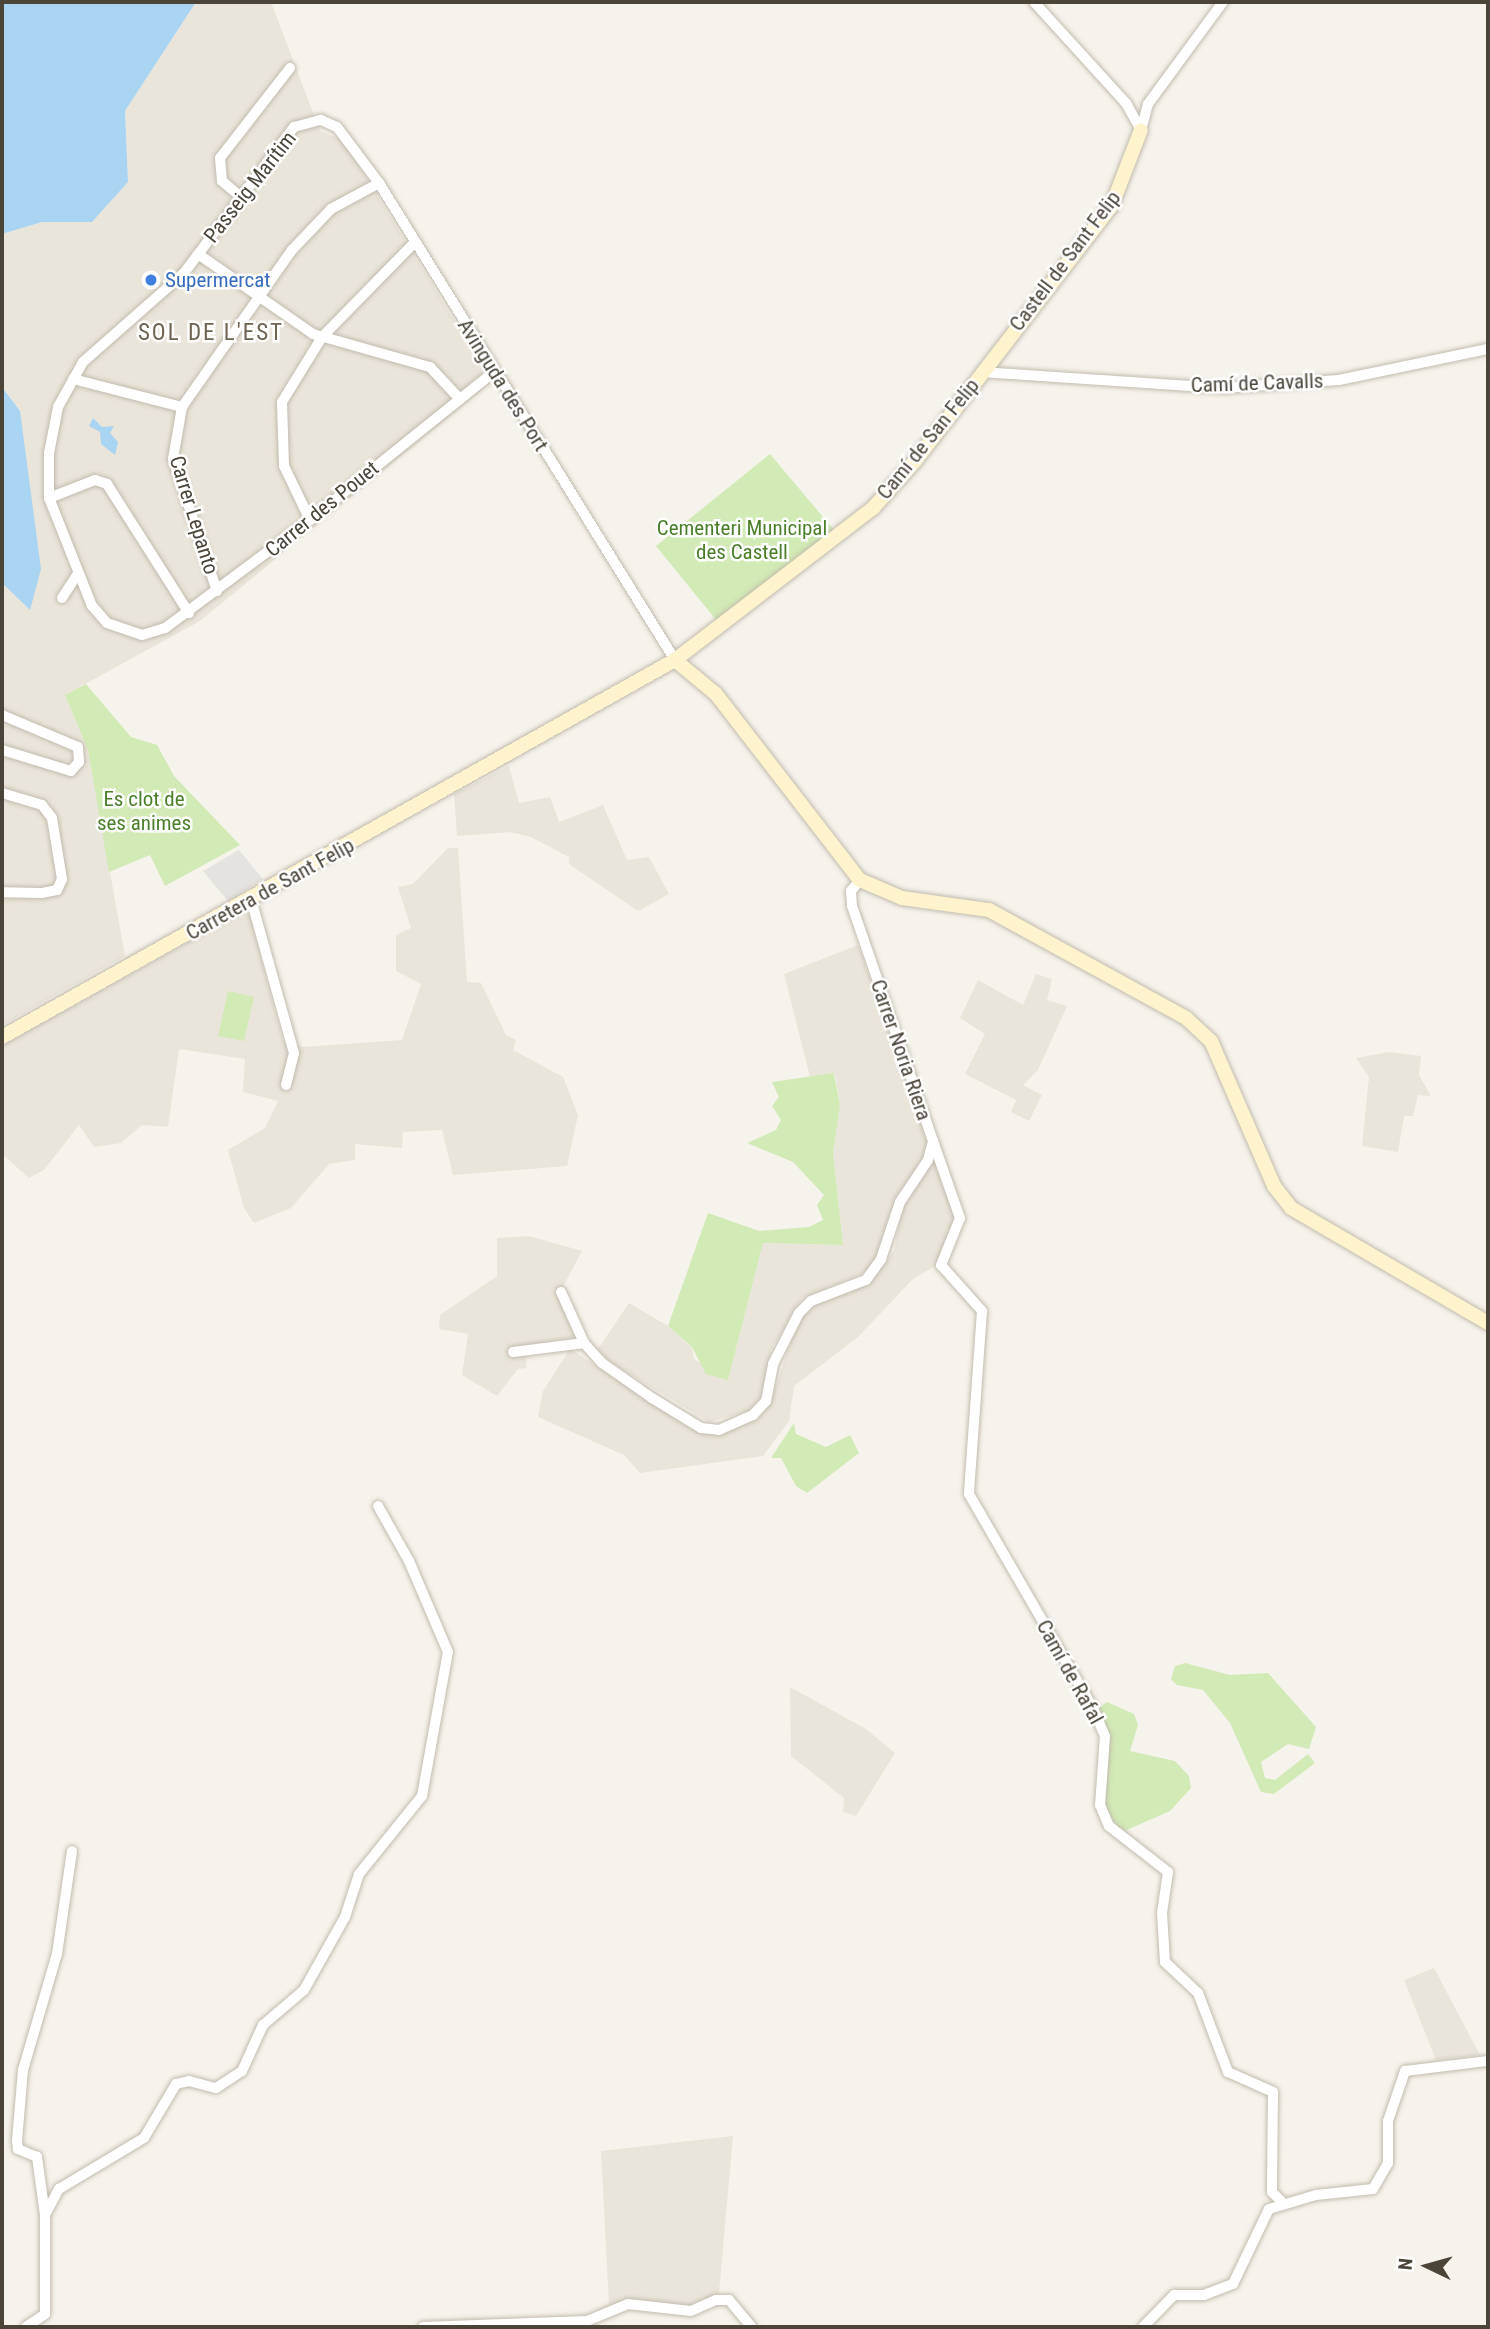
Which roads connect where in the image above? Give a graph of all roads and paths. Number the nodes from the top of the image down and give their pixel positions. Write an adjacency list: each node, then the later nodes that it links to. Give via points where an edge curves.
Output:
1 (1034, 2): 5 (street, via 1126,103)
2 (1223, 2): 5 (street, Castell de Sant Felip, via 1148,104)
3 (290, 68): 7 (street, via 220,158 222,181)
4 (321, 120): 6 (street, Avinguda des Port, via 337,127); 7 (street, Passeig Marítim, via 294,127)
5 (1141, 130): 14 (main road, Castell de Sant Felip, via 1112,205)
6 (379, 183): 8 (street, Avinguda des Port); 10 (street, Carrer Lepanto, via 331,209)
7 (241, 197): 9 (street, Passeig Marítim)
8 (415, 242): 11 (street); 13 (street, Avinguda des Port)
9 (198, 254): 10 (street); 15 (street, Passeig Marítim, via 184,273 83,362)
10 (255, 296): 11 (street); 17 (street, Carrer Lepanto)
11 (322, 337): 16 (street, via 430,367); 19 (street, via 282,402 279,433 284,466)
12 (1488, 349): 14 (street, Camí de Cavalls, via 1339,380 1224,388)
13 (495, 371): 16 (street, Carrer des Pouet); 25 (street, Avinguda des Port)
14 (981, 372): 25 (main road, Camí de San Felip, via 873,508)
15 (73, 379): 17 (street); 18 (street, Passeig Marítim, via 58,407 51,441)
16 (458, 397): 19 (street, Carrer des Pouet)
17 (182, 407): 21 (street, Carrer Lepanto, via 173,459)
18 (49, 498): 20 (street, Passeig Marítim); 23 (street, via 95,480 107,484)
19 (310, 520): 21 (street, Carrer des Pouet)
20 (77, 575): 22 (street); 24 (street, Passeig Marítim, via 107,623)
21 (217, 591): 23 (street, Carrer des Pouet)
22 (62, 598)
23 (189, 613): 24 (street, Carrer des Pouet)
24 (142, 635)
25 (675, 660): 27 (main road, Camí de San Felip); 30 (main road, via 716,694)
26 (2, 715): 28 (street, via 78,747 79,762 71,771)
27 (536, 737): 32 (main road, Carretera de Sant Felip)
28 (2, 750)
29 (2, 793): 31 (street, via 42,805 52,818 62,879 57,890 48,892)
30 (860, 880): 35 (street, Carrer Noria Riera, via 851,891 852,906); 37 (main road, via 902,898 989,910 1185,1017 1211,1041 1274,1186 1291,1208)
31 (2, 891)
32 (251, 899): 33 (main road, Carretera de Sant Felip); 34 (street, via 294,1053)
33 (2, 1037)
34 (286, 1085)
35 (933, 1141): 38 (street, Carrer Noria Riera, via 928,1160 900,1202 881,1259 866,1280 811,1301 799,1313 773,1364 766,1401 737,1424 701,1428 602,1363); 43 (street, Camí de Rafal, via 960,1218 942,1265 982,1311 970,1494 1105,1736 1100,1805 1109,1826 1168,1872 1162,1913 1165,1962 1198,1993 1228,2072 1273,2092 1272,2192)
36 (561, 1292): 38 (street, Carrer Noria Riera)
37 (1488, 1323)
38 (584, 1343): 39 (street)
39 (513, 1352)
40 (378, 1506): 44 (street, via 414,1572 448,1652 422,1796 359,1874 345,1917 304,1990 263,2025 242,2071 216,2088 189,2081 176,2084 144,2138 59,2189)
41 (72, 1851): 44 (street, via 57,1954 23,2070 17,2141 18,2149 37,2157)
42 (1488, 2061): 43 (street, via 1405,2071 1388,2120 1388,2163 1373,2189)
43 (1282, 2203): 48 (street, via 1269,2208 1233,2284 1205,2295 1174,2295)
44 (44, 2215): 45 (street, via 44,2314)
45 (26, 2327)
46 (423, 2327): 47 (street, via 587,2321 628,2304 691,2311 716,2300 729,2300)
47 (752, 2327)
48 (1143, 2327)

